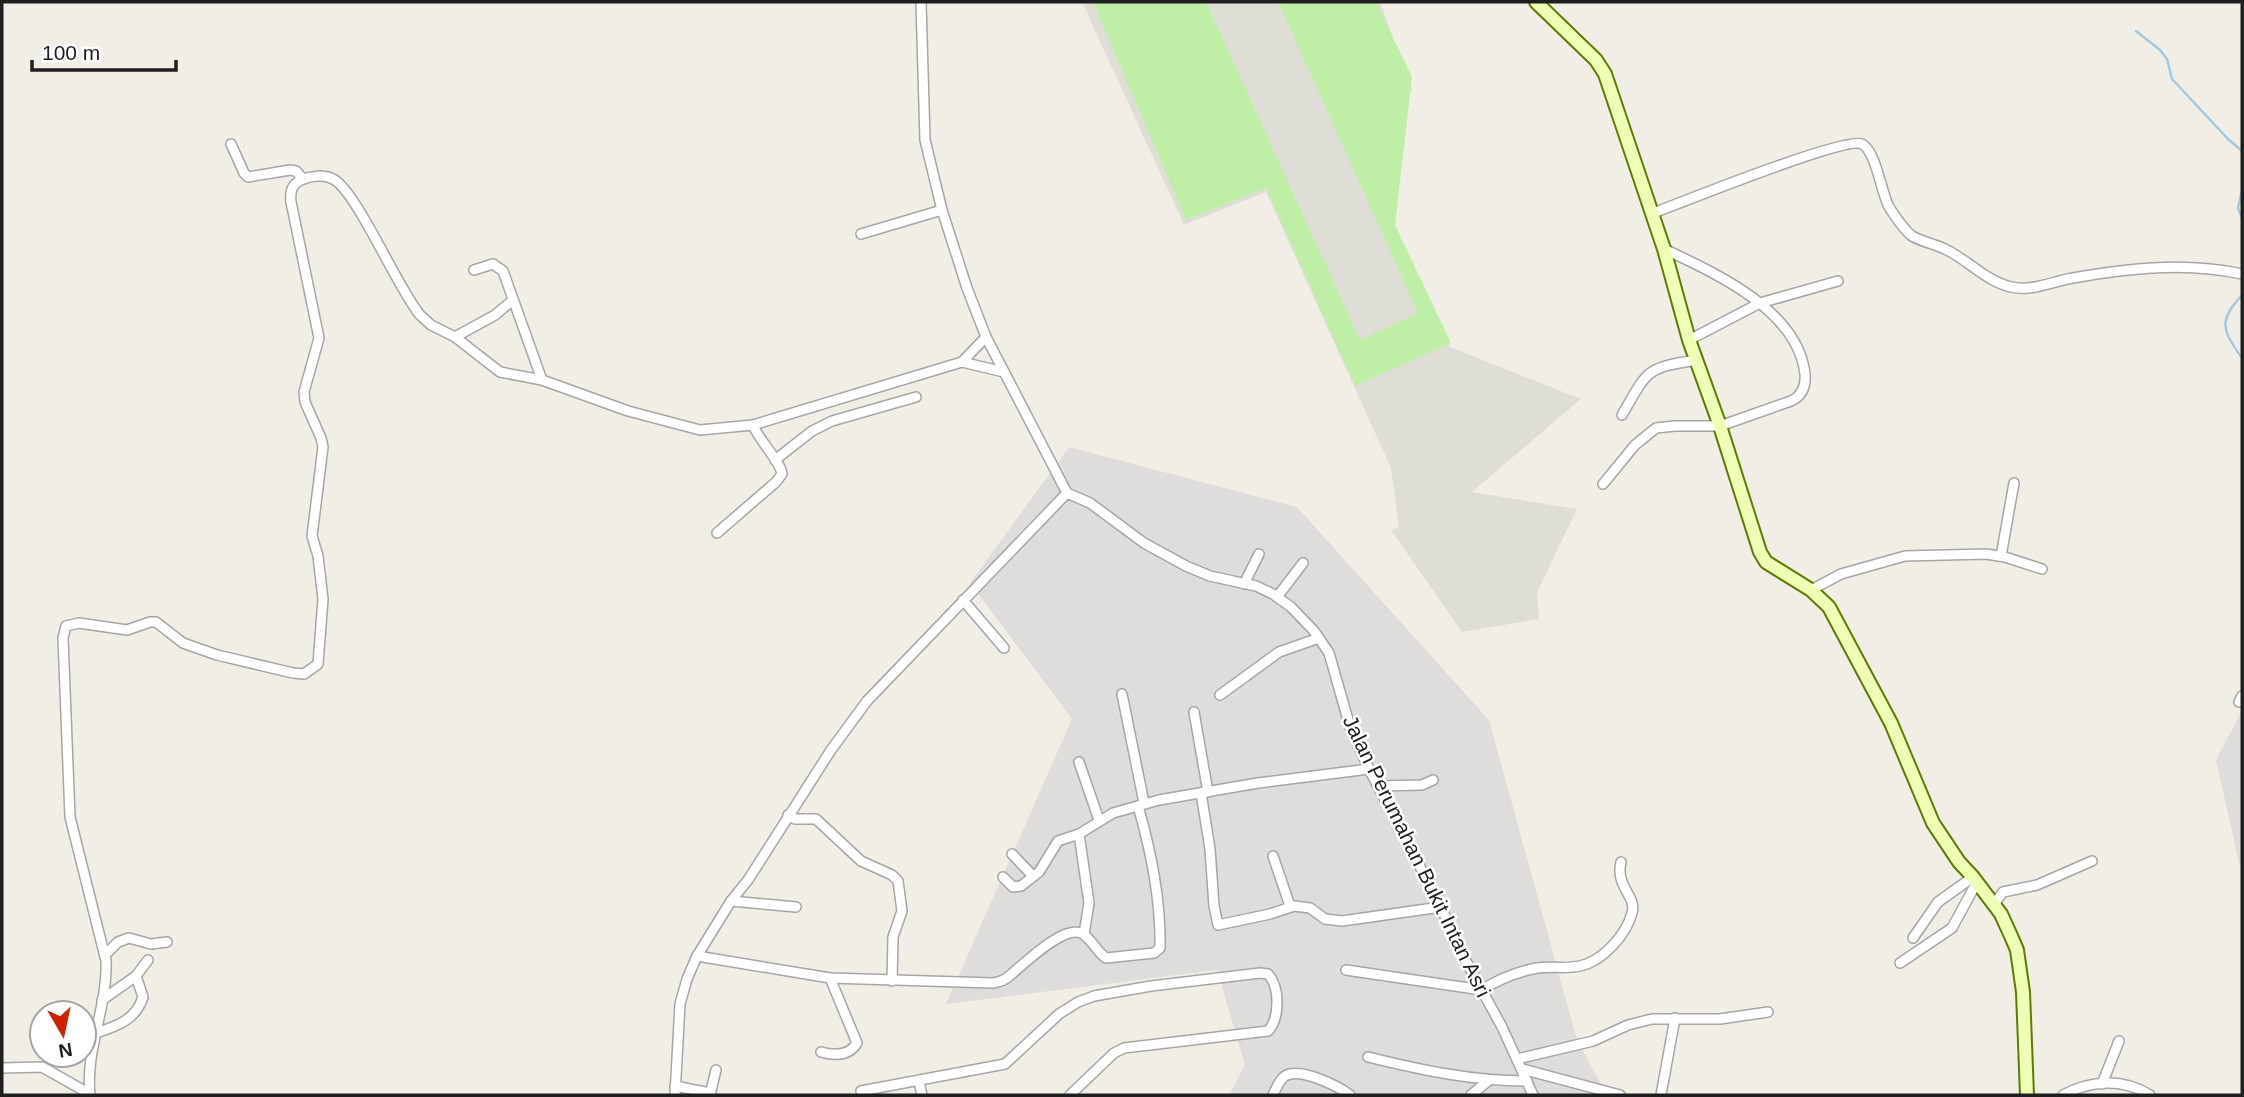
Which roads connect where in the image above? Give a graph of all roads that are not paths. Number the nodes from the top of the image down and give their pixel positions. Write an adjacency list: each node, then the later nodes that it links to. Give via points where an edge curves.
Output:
1 (921, 2): 5 (street, via 925,139)
2 (1536, 2): 6 (street, via 1605,74)
3 (231, 144): 4 (street, via 248,177 290,170)
4 (303, 179): 14 (street, via 335,180 353,202 414,309 431,325); 69 (street, via 292,186 290,196 319,338 304,392 323,447 312,536 323,599 318,664 304,674 293,674 216,655 183,643 156,622 127,631 79,622 66,626 70,817)
5 (942, 210): 7 (street); 15 (street)
6 (1651, 214): 8 (street); 10 (street, via 1814,154 1857,143 1867,149 1889,206 1912,235 2011,287 2169,266)
7 (861, 234)
8 (1664, 249): 13 (street, via 1717,274); 16 (street)
9 (474, 270): 12 (street, via 488,264 499,266)
10 (2242, 274)
11 (1838, 281): 13 (street)
12 (513, 300): 14 (street); 20 (street)
13 (1760, 303): 16 (street); 26 (street, via 1796,346 1805,376 1802,393 1782,405)
14 (455, 337): 20 (street, via 499,372)
15 (986, 337): 18 (street); 19 (street)
16 (1689, 340): 17 (street)
17 (1697, 360): 24 (street, via 1652,370); 26 (street)
18 (962, 362): 19 (street); 22 (street)
19 (1004, 372): 30 (street)
20 (542, 380): 25 (street, via 675,425 719,429)
21 (916, 397): 23 (street)
22 (845, 399): 23 (street); 25 (street)
23 (850, 415): 27 (street, via 812,431)
24 (1622, 415)
25 (753, 425): 27 (street)
26 (1720, 426): 29 (street, via 1656,428 1635,445); 37 (street, via 1760,552 1766,562)
27 (775, 460): 31 (street, via 782,469 779,479)
28 (2014, 483): 33 (street)
29 (1603, 484)
30 (1067, 493): 36 (street, Jalan Perumahan Bukit Intan Asri, via 1084,499 1144,543 1186,566); 39 (street)
31 (718, 533)
32 (1259, 554): 36 (street)
33 (2001, 556): 35 (street); 37 (street, via 1905,556 1842,574)
34 (1303, 563): 38 (street)
35 (2042, 569)
36 (1244, 584): 38 (street, Jalan Perumahan Bukit Intan Asri)
37 (1811, 590): 60 (street, via 1829,607 1891,723 1933,823)
38 (1277, 597): 40 (street, Jalan Perumahan Bukit Intan Asri)
39 (963, 600): 41 (street); 51 (street, via 867,701)
40 (1319, 638): 43 (street, via 1279,652); 46 (street, Jalan Perumahan Bukit Intan Asri, via 1331,657 1345,710)
41 (1004, 648)
42 (1122, 694): 50 (street)
43 (1220, 695)
44 (1194, 712): 49 (street)
45 (1079, 762): 52 (street)
46 (1369, 769): 48 (street, Jalan Perumahan Bukit Intan Asri); 49 (street)
47 (1433, 780): 48 (street, via 1422,785)
48 (1378, 786): 64 (street, Jalan Perumahan Bukit Intan Asri)
49 (1204, 792): 50 (street); 62 (street, via 1218,925)
50 (1141, 804): 52 (street); 66 (street, via 1160,919 1160,948 1154,953 1109,959)
51 (788, 815): 61 (street); 76 (street, via 817,820 861,861 898,881 902,911 892,937)
52 (1099, 820): 53 (street)
53 (1079, 834): 58 (street, via 1058,841); 66 (street, via 1089,897)
54 (1012, 854): 58 (street)
55 (1273, 856): 62 (street)
56 (2092, 861): 65 (street, via 2041,883 2003,892)
57 (1621, 862): 77 (street, via 1620,880 1633,909 1608,949 1589,963 1524,971)
58 (1033, 876): 59 (street, via 1016,888)
59 (1003, 877)
60 (1975, 880): 65 (street); 67 (street, via 1938,902); 72 (street, via 1952,928)
61 (731, 901): 63 (street); 70 (street)
62 (1290, 906): 64 (street, via 1304,906 1335,921)
63 (796, 907)
64 (1441, 907): 77 (street, Jalan Perumahan Bukit Intan Asri)
65 (1995, 907): 107 (street, via 2017,950)
66 (1084, 934): 76 (street, via 1074,932 1056,940 993,983)
67 (1913, 938)
68 (167, 942): 69 (street, via 151,944 129,937)
69 (106, 954): 78 (street)
70 (697, 956): 75 (street); 95 (street, via 680,1004)
71 (148, 960): 74 (street)
72 (1900, 963)
73 (1346, 970): 77 (street)
74 (136, 976): 78 (street); 82 (street, via 143,998 137,1012)
75 (830, 978): 76 (street); 84 (street, via 857,1043 843,1054)
76 (892, 981)
77 (1482, 990): 86 (street, Jalan Perumahan Bukit Intan Asri)
78 (102, 1000): 81 (street)
79 (1768, 1012): 80 (street, via 1720,1019)
80 (1675, 1018): 86 (street, via 1642,1021 1594,1041); 106 (street)
81 (98, 1022)
82 (98, 1032)
83 (2119, 1041): 94 (street)
84 (821, 1052)
85 (1368, 1057): 91 (street)
86 (1517, 1059): 89 (street, Jalan Perumahan Bukit Intan Asri)
87 (2, 1068): 97 (street, via 42,1068)
88 (90, 1069): 97 (street)
89 (1521, 1069): 93 (street, Jalan Perumahan Bukit Intan Asri); 105 (street)
90 (716, 1070): 98 (street)
91 (1488, 1081): 93 (street); 103 (street)
92 (919, 1082): 96 (street); 99 (street); 100 (street, via 1005,1065 1059,1014 1094,996 1260,973 1273,979 1277,1000 1268,1031 1124,1048)
93 (1527, 1082): 104 (street, Jalan Perumahan Bukit Intan Asri)
94 (2102, 1084): 108 (street); 109 (street, via 2133,1085)
95 (675, 1091): 98 (street)
96 (861, 1091)
97 (90, 1094)
98 (710, 1094)
99 (922, 1095)
100 (1070, 1095)
101 (1273, 1095): 102 (street, via 1282,1079 1293,1074 1316,1077)
102 (1350, 1095)
103 (1471, 1095)
104 (1533, 1095)
105 (1620, 1095)
106 (1661, 1095)
107 (2026, 1095)
108 (2063, 1095)
109 (2150, 1095)

